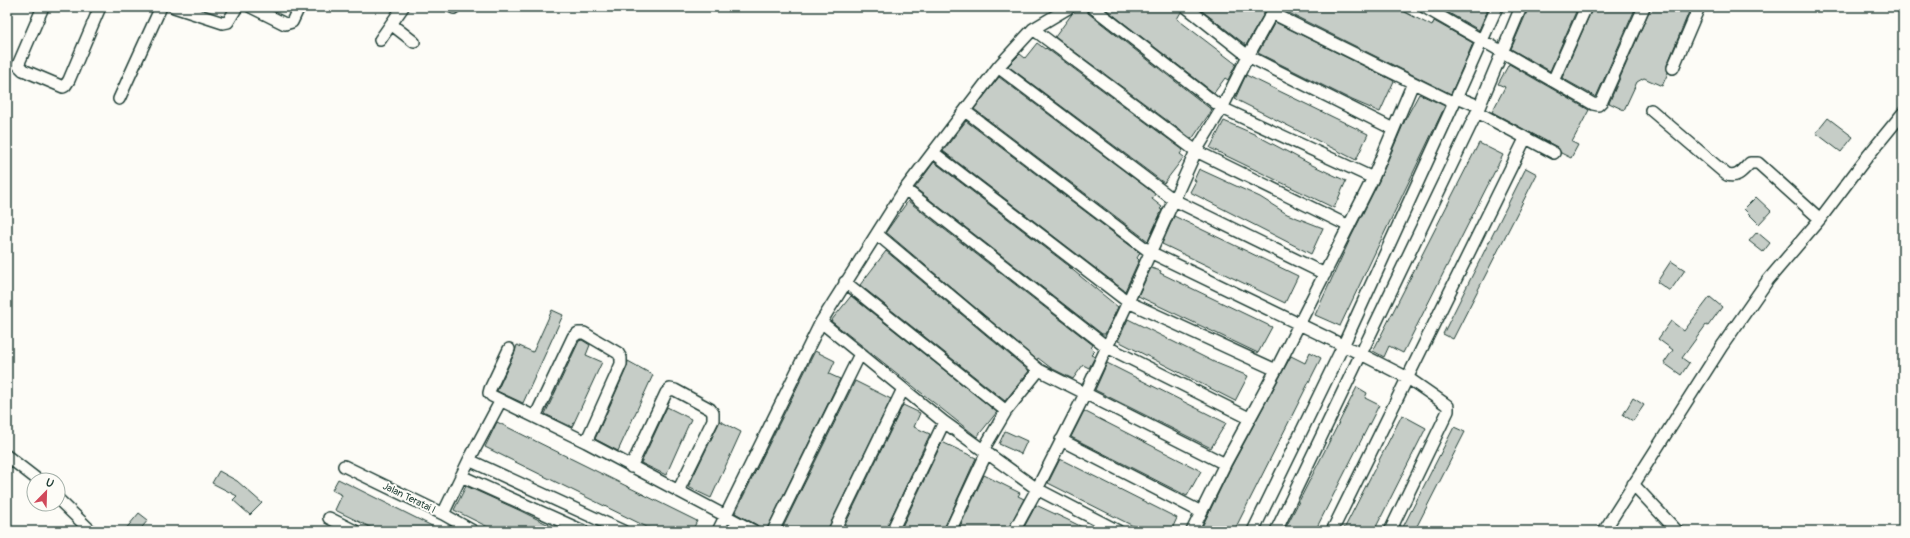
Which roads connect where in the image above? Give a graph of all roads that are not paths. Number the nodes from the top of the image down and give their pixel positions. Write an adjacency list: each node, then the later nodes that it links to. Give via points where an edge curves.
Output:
1 (43, 7): 2 (street, via 18,65 23,70 63,87 69,80)
2 (100, 7)
3 (161, 7): 30 (street)
4 (237, 7): 15 (street, via 228,22 223,23)
5 (251, 7): 6 (street, via 285,24 292,22)
6 (299, 7)
7 (403, 7): 19 (street)
8 (1092, 7): 33 (street)
9 (1186, 7): 25 (street)
10 (1496, 7): 22 (street)
11 (1521, 7): 24 (street)
12 (1586, 7): 28 (street)
13 (1644, 7): 28 (street, via 1598,105)
14 (1699, 7): 27 (street)
15 (177, 8)
16 (1063, 9): 20 (street)
17 (1431, 9): 22 (street)
18 (1268, 10): 25 (street); 29 (street)
19 (391, 24): 21 (street); 23 (street)
20 (1033, 29): 26 (street); 39 (street)
21 (380, 40)
22 (1483, 41): 24 (street); 31 (street)
23 (414, 42)
24 (1500, 50): 28 (street); 32 (street)
25 (1248, 56): 33 (street); 37 (street)
26 (998, 67): 35 (street); 44 (street)
27 (1673, 68)
28 (1553, 81)
29 (1414, 83): 31 (street); 37 (street)
30 (119, 98)
31 (1458, 100): 32 (street); 55 (street)
32 (1477, 107): 38 (street); 57 (street)
33 (1222, 108): 39 (street); 42 (street)
34 (1651, 110): 45 (street, via 1726,175 1732,177 1750,163 1758,163)
35 (965, 111): 40 (street); 48 (street)
36 (1903, 113): 45 (street)
37 (1393, 129): 42 (street)
38 (1525, 139): 41 (street); 61 (street)
39 (1196, 151): 44 (street); 46 (street)
40 (934, 153): 43 (street); 51 (street)
41 (1554, 153)
42 (1373, 178): 46 (street)
43 (905, 189): 47 (street); 54 (street)
44 (1174, 200): 48 (street); 49 (street)
45 (1820, 219): 79 (street, via 1768,280 1726,340)
46 (1349, 226): 49 (street)
47 (877, 234): 50 (street); 59 (street)
48 (1150, 252): 51 (street); 53 (street)
49 (1326, 274): 53 (street)
50 (845, 282): 52 (street); 65 (street)
51 (1128, 302): 54 (street); 60 (street)
52 (821, 322): 58 (street); 85 (street)
53 (1299, 325): 55 (street); 60 (street)
54 (1107, 347): 63 (street); 67 (street)
55 (1344, 347): 57 (street); 101 (street)
56 (508, 349): 64 (street, via 489,393)
57 (1360, 353): 61 (street); 102 (street)
58 (860, 354): 62 (street); 94 (street)
59 (1038, 370): 63 (street); 65 (street)
60 (1276, 370): 67 (street)
61 (1408, 378): 103 (street); 104 (street, via 1448,406 1448,411)
62 (903, 389): 68 (street); 95 (street)
63 (1085, 394): 69 (street); 74 (street)
64 (500, 402): 66 (street); 73 (street)
65 (1006, 411): 71 (street)
66 (535, 417): 70 (street); 70 (street, via 573,337 578,333 584,333 618,353 621,358 621,364)
67 (1250, 418): 74 (street)
68 (944, 422): 71 (street); 96 (street)
69 (1061, 440): 80 (street); 83 (street)
70 (586, 442): 76 (street)
71 (985, 451): 80 (street); 97 (street)
72 (7, 456): 77 (street)
73 (469, 460): 78 (street); 91 (street)
74 (1225, 464): 83 (street)
75 (344, 466): 84 (street, Jalan Teratai I)
76 (631, 467): 81 (street); 81 (street, via 666,393 670,389 675,390 713,413)
77 (28, 472)
78 (461, 476): 84 (street); 90 (street)
79 (1634, 484): 105 (street); 106 (street)
80 (1037, 489): 98 (street); 99 (street)
81 (678, 491): 85 (street)
82 (66, 507): 87 (street)
83 (1201, 512): 100 (street)
84 (443, 514): 89 (street, Jalan Teratai I)
85 (725, 517): 92 (street); 93 (street)
86 (329, 518): 88 (street)
87 (91, 531)
88 (355, 531)
89 (473, 531)
90 (583, 531)
91 (623, 531)
92 (718, 531)
93 (754, 531)
94 (773, 531)
95 (834, 531)
96 (892, 531)
97 (950, 531)
98 (1014, 531)
99 (1118, 531)
100 (1192, 531)
101 (1253, 531)
102 (1276, 531)
103 (1332, 531)
104 (1390, 531)
105 (1604, 531)
106 (1677, 531)

